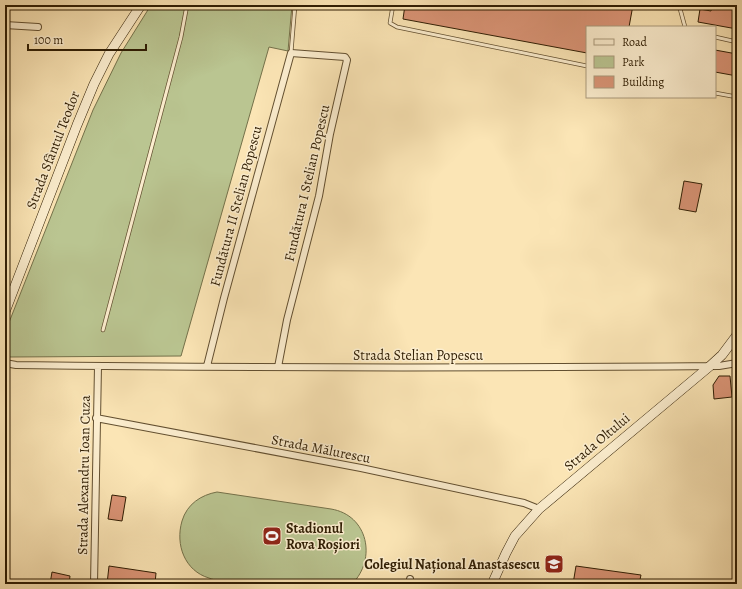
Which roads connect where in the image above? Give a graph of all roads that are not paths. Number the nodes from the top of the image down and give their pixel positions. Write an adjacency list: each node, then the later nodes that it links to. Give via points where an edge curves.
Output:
1 (141, 5): 16 (main road, Strada Sfântul Teodor, via 109,54 94,84)
2 (187, 5): 17 (lane, via 181,37)
3 (290, 5): 6 (lane)
4 (393, 5): 13 (lane, via 390,23 397,27)
5 (679, 5): 8 (lane)
6 (295, 6): 12 (lane)
7 (5, 25): 9 (street)
8 (685, 26)
9 (38, 27)
10 (716, 37): 11 (lane)
11 (737, 42)
12 (291, 53): 22 (street, Fundătura II Stelian Popescu); 24 (street, Fundătura I Stelian Popescu, via 345,57 347,60 319,196 287,320)
13 (586, 66)
14 (716, 93): 15 (lane)
15 (737, 97)
16 (5, 312)
17 (103, 330)
18 (737, 335): 23 (main road, Strada Oltului)
19 (5, 363): 21 (street, Strada Stelian Popescu)
20 (737, 363): 23 (street, Strada Stelian Popescu)
21 (98, 366): 22 (street, Strada Stelian Popescu); 25 (street, Strada Alexandru Ioan Cuza)
22 (207, 366): 24 (street, Strada Stelian Popescu)
23 (710, 366): 24 (street, Strada Stelian Popescu); 26 (main road, Strada Oltului)
24 (278, 367)
25 (96, 418): 26 (street, Strada Mălurescu, via 369,470 524,502); 27 (street, Strada Alexandru Ioan Cuza)
26 (539, 509): 28 (main road, Strada Oltului, via 515,536)
27 (94, 584)
28 (492, 584)

